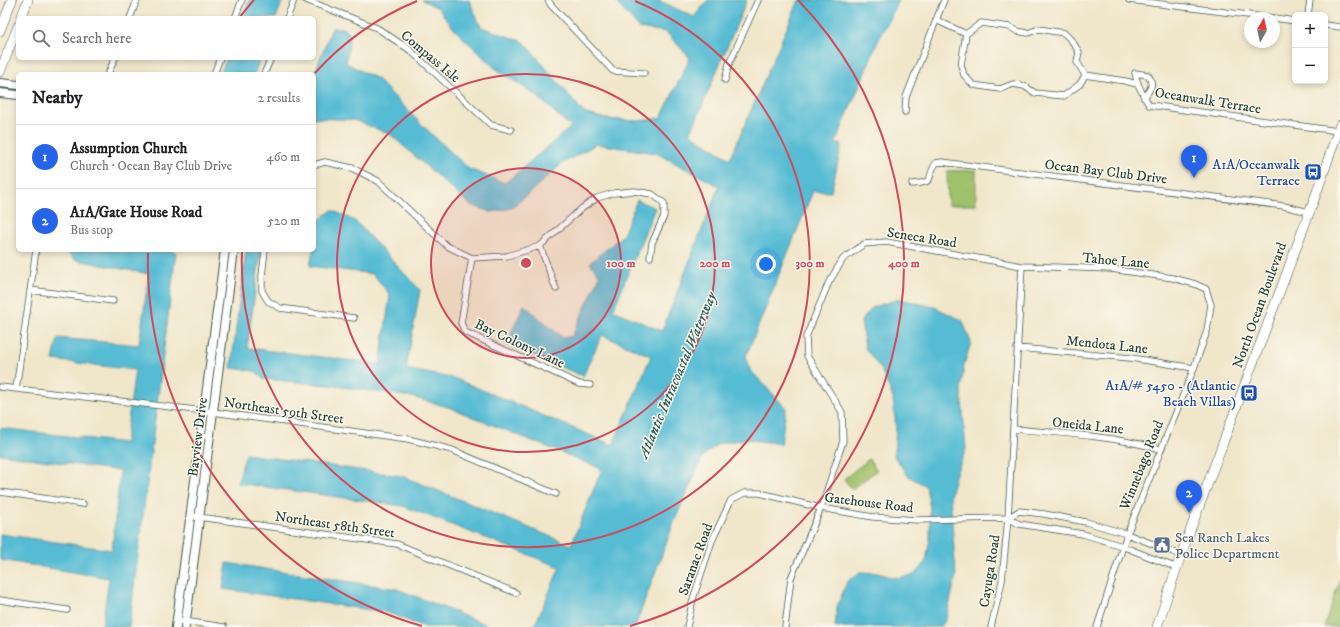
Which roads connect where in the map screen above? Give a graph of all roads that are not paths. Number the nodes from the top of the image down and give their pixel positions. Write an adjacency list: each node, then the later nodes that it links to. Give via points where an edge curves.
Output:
1 (12, 0): 23 (main road)
2 (28, 0): 14 (main road)
3 (138, 0): 15 (street)
4 (242, 0): 16 (street)
5 (294, 0): 17 (street)
6 (306, 0): 44 (street, Compass Isle, via 377,28 410,50 491,125)
7 (548, 0): 33 (street, via 613,71)
8 (758, 0): 35 (street, via 729,64)
9 (944, 0): 19 (street)
10 (1129, 0): 13 (street)
11 (1310, 0): 12 (street)
12 (1308, 12)
13 (1244, 14)
14 (22, 16)
15 (131, 16)
16 (236, 16)
17 (288, 16)
18 (1280, 19): 20 (street)
19 (936, 20): 25 (street); 42 (street, via 906,97)
20 (1292, 21)
21 (1328, 25): 22 (street)
22 (1340, 27)
23 (0, 31)
24 (16, 31): 29 (main road)
25 (966, 34): 34 (street, via 981,23 1028,33 1039,29 1064,33 1079,52 1078,62); 34 (street, via 961,65 964,75 973,84 1000,89 1013,84 1024,86 1035,93 1064,96 1080,84)
26 (113, 60): 30 (street)
27 (219, 60): 31 (street)
28 (270, 60): 32 (street)
29 (0, 72)
30 (109, 72)
31 (215, 72)
32 (265, 72)
33 (644, 74)
34 (1085, 75): 37 (street, Oceanwalk Terrace)
35 (725, 80)
36 (0, 83): 38 (street)
37 (1137, 84): 41 (street, Oceanwalk Terrace); 41 (street, via 1135,72 1148,75 1152,80)
38 (16, 85)
39 (0, 93): 40 (street)
40 (16, 96)
41 (1144, 98): 43 (street, Oceanwalk Terrace, via 1148,105)
42 (905, 112)
43 (1339, 128): 47 (main road, North Ocean Boulevard)
44 (511, 130)
45 (316, 164): 54 (street, via 326,162 352,168 378,180 447,246)
46 (912, 184): 47 (street, Ocean Bay Club Drive, via 925,183 930,179 936,163 942,162 1284,206)
47 (1309, 212): 88 (main road, North Ocean Boulevard)
48 (540, 246): 53 (street, via 597,198 634,191 652,194 664,203 664,216 652,243); 54 (street, via 507,256); 58 (street)
49 (36, 252): 60 (street)
50 (225, 252): 55 (street, Bayview Drive)
51 (234, 252): 56 (street, Bayview Drive)
52 (265, 252): 64 (street, via 262,291 268,301 280,308)
53 (650, 257)
54 (472, 258): 69 (street, Bay Colony Lane, via 460,324 465,332 579,384)
55 (224, 259): 56 (street); 62 (street, Bayview Drive)
56 (232, 260): 63 (street, Bayview Drive)
57 (1022, 266): 59 (street, Tahoe Lane, via 1111,269 1173,278); 65 (street); 82 (street, Seneca Road, via 886,242 864,244 843,259 829,282 806,337 807,356 842,412 843,442)
58 (556, 289)
59 (1206, 289): 68 (street, Winnebago Road, via 1211,305 1207,331)
60 (30, 290): 61 (street); 71 (street)
61 (113, 300)
62 (217, 311): 63 (street); 66 (street, Bayview Drive)
63 (226, 312): 67 (street, Bayview Drive)
64 (354, 318)
65 (1017, 348): 68 (street, Mendota Lane, via 1131,358); 74 (street)
66 (210, 362): 67 (street); 72 (street, Bayview Drive)
67 (219, 363): 73 (street, Bayview Drive)
68 (1194, 368): 75 (street, Winnebago Road)
69 (590, 385)
70 (0, 387): 71 (street, Northeast 59th Street)
71 (16, 389): 72 (street, Northeast 59th Street)
72 (204, 411): 73 (street, Northeast 59th Street); 76 (street, Bayview Drive)
73 (213, 412): 77 (street, Bayview Drive); 79 (street, Northeast 59th Street, via 408,439 452,450)
74 (1013, 429): 75 (street, Oneida Lane, via 1095,436); 85 (street)
75 (1160, 449): 86 (street, Winnebago Road)
76 (198, 461): 77 (street); 83 (street, Bayview Drive)
77 (207, 462): 84 (street, Bayview Drive)
78 (0, 492): 81 (street)
79 (556, 494)
80 (731, 500): 82 (street, Gatehouse Road, via 744,493 760,493); 98 (street, Saranac Road, via 712,541)
81 (83, 504)
82 (822, 508): 85 (street, Gatehouse Road, via 874,517 917,520); 99 (street, via 791,578)
83 (191, 516): 84 (street, Northeast 58th Street); 89 (street, Bayview Drive)
84 (200, 518): 90 (street, Bayview Drive); 92 (street, Northeast 58th Street, via 397,544)
85 (1008, 518): 86 (street, Gatehouse Road, via 1019,511 1044,514 1086,522); 87 (street, Gatehouse Road, via 1019,524 1083,534); 100 (street, Cayuga Road, via 1002,581)
86 (1127, 534): 87 (street, Winnebago Road); 88 (street, Gatehouse Road)
87 (1122, 546): 91 (street, Gatehouse Road); 101 (street, Winnebago Road)
88 (1181, 555): 91 (main road, North Ocean Boulevard)
89 (185, 562): 90 (street); 95 (street, Bayview Drive)
90 (194, 564): 96 (street, Bayview Drive)
91 (1177, 568): 102 (main road, North Ocean Boulevard)
92 (516, 593)
93 (0, 600): 94 (street)
94 (67, 610)
95 (177, 624): 96 (street)
96 (186, 624): 97 (street)
97 (224, 627)
98 (687, 627)
99 (785, 627)
100 (992, 627)
101 (1097, 627)
102 (1157, 627)

